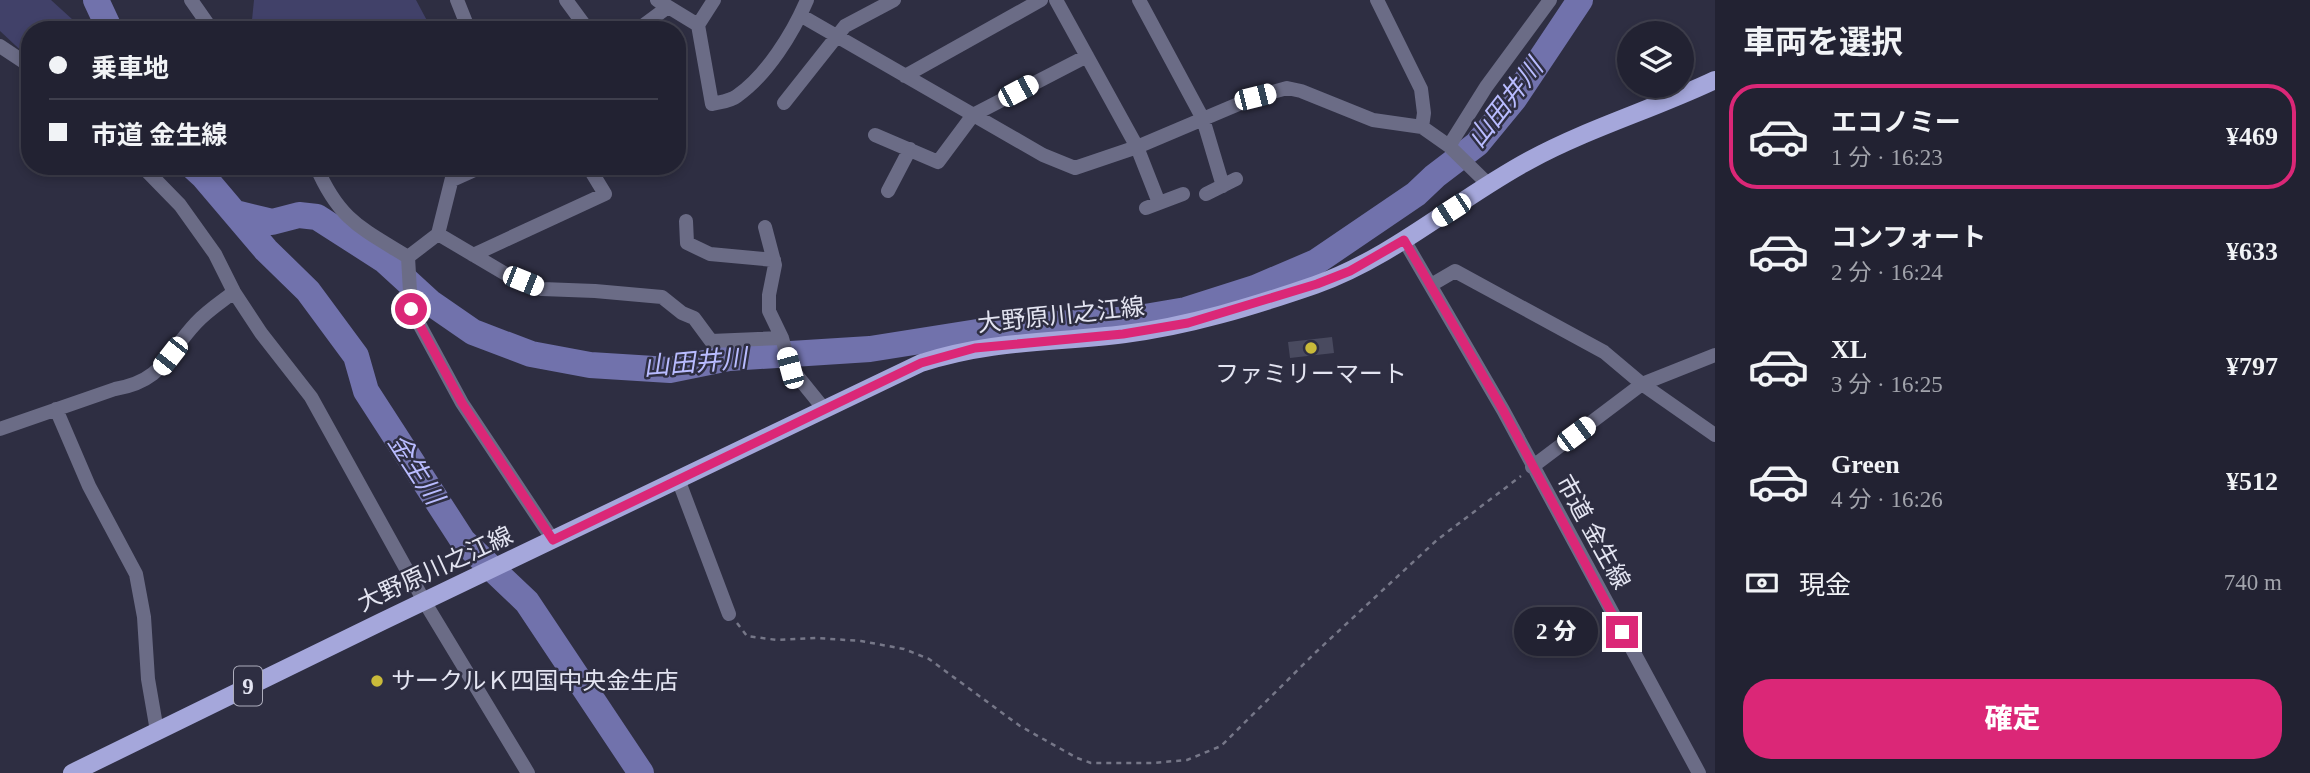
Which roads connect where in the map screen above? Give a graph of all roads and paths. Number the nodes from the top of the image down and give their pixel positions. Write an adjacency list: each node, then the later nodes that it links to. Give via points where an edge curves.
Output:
1 (191, 0): 14 (street)
2 (457, 0): 15 (street)
3 (566, 0): 16 (street)
4 (714, 0): 18 (street)
5 (807, 0): 13 (street)
6 (894, 0): 19 (street, via 845,26)
7 (1041, 0): 23 (street)
8 (1056, 0): 21 (street)
9 (1139, 0): 27 (street)
10 (1377, 0): 28 (street, via 1421,89)
11 (1550, 0): 30 (street)
12 (662, 3): 17 (street); 18 (street)
13 (800, 15): 18 (street, via 764,73 735,98 712,104); 19 (street)
14 (206, 21)
15 (465, 21)
16 (581, 21)
17 (645, 21)
18 (698, 25)
19 (837, 37): 23 (street); 25 (street)
20 (0, 46): 22 (street)
21 (1087, 56): 26 (street); 31 (street)
22 (21, 60)
23 (905, 76): 26 (street)
24 (1715, 80): 37 (main road, 大野原川之江線 / 9, via 1552,149)
25 (784, 103)
26 (973, 115): 31 (street, via 1075,168); 32 (street, via 938,162)
27 (1203, 119): 28 (street, via 1287,88 1373,120); 31 (street); 40 (street, via 1230,183)
28 (1422, 127): 30 (street)
29 (875, 135): 32 (street)
30 (1449, 146): 37 (street)
31 (1137, 147): 39 (street, via 1152,205)
32 (910, 149): 38 (street)
33 (151, 175): 49 (street, via 180,205 215,254)
34 (320, 175): 46 (street, via 342,212)
35 (453, 175): 43 (street)
36 (593, 175): 45 (street, via 605,194)
37 (1489, 185): 44 (main road, 大野原川之江線 / 9)
38 (888, 191)
39 (1183, 194)
40 (1206, 194)
41 (686, 220): 47 (street, via 687,243 710,254)
42 (765, 227): 47 (street)
43 (438, 234): 45 (street); 46 (street)
44 (1404, 240): 48 (street, 市道 金生線); 54 (main road, 大野原川之江線 / 9, via 1317,284 1188,323 947,354)
45 (473, 255): 50 (street, via 542,289 662,297 694,318 711,341)
46 (408, 257): 59 (street, via 411,309 462,403)
47 (774, 260): 50 (street, via 769,312)
48 (1431, 285): 52 (street, via 1455,271 1604,352); 57 (street, 市道 金生線)
49 (234, 292): 53 (street, via 197,322 157,373 134,386); 60 (street, via 310,397)
50 (782, 338): 54 (street, via 790,368)
51 (1715, 355): 52 (street)
52 (1642, 384): 56 (street); 57 (street)
53 (56, 409): 55 (street); 62 (street, via 89,486 136,574)
54 (824, 409): 58 (main road, 大野原川之江線 / 9)
55 (0, 429)
56 (1715, 435)
57 (1532, 467): 61 (path, via 1427,549 1221,746 1187,760 1091,763 1020,726 929,659 861,641 747,636); 65 (street, 市道 金生線)
58 (678, 480): 59 (main road, 大野原川之江線 / 9); 61 (street)
59 (553, 540): 60 (main road, 大野原川之江線 / 9)
60 (424, 601): 62 (main road, 大野原川之江線 / 9); 63 (street)
61 (729, 614)
62 (157, 731): 64 (main road, 大野原川之江線 / 9)
63 (523, 771)
64 (72, 773)
65 (1699, 773)

